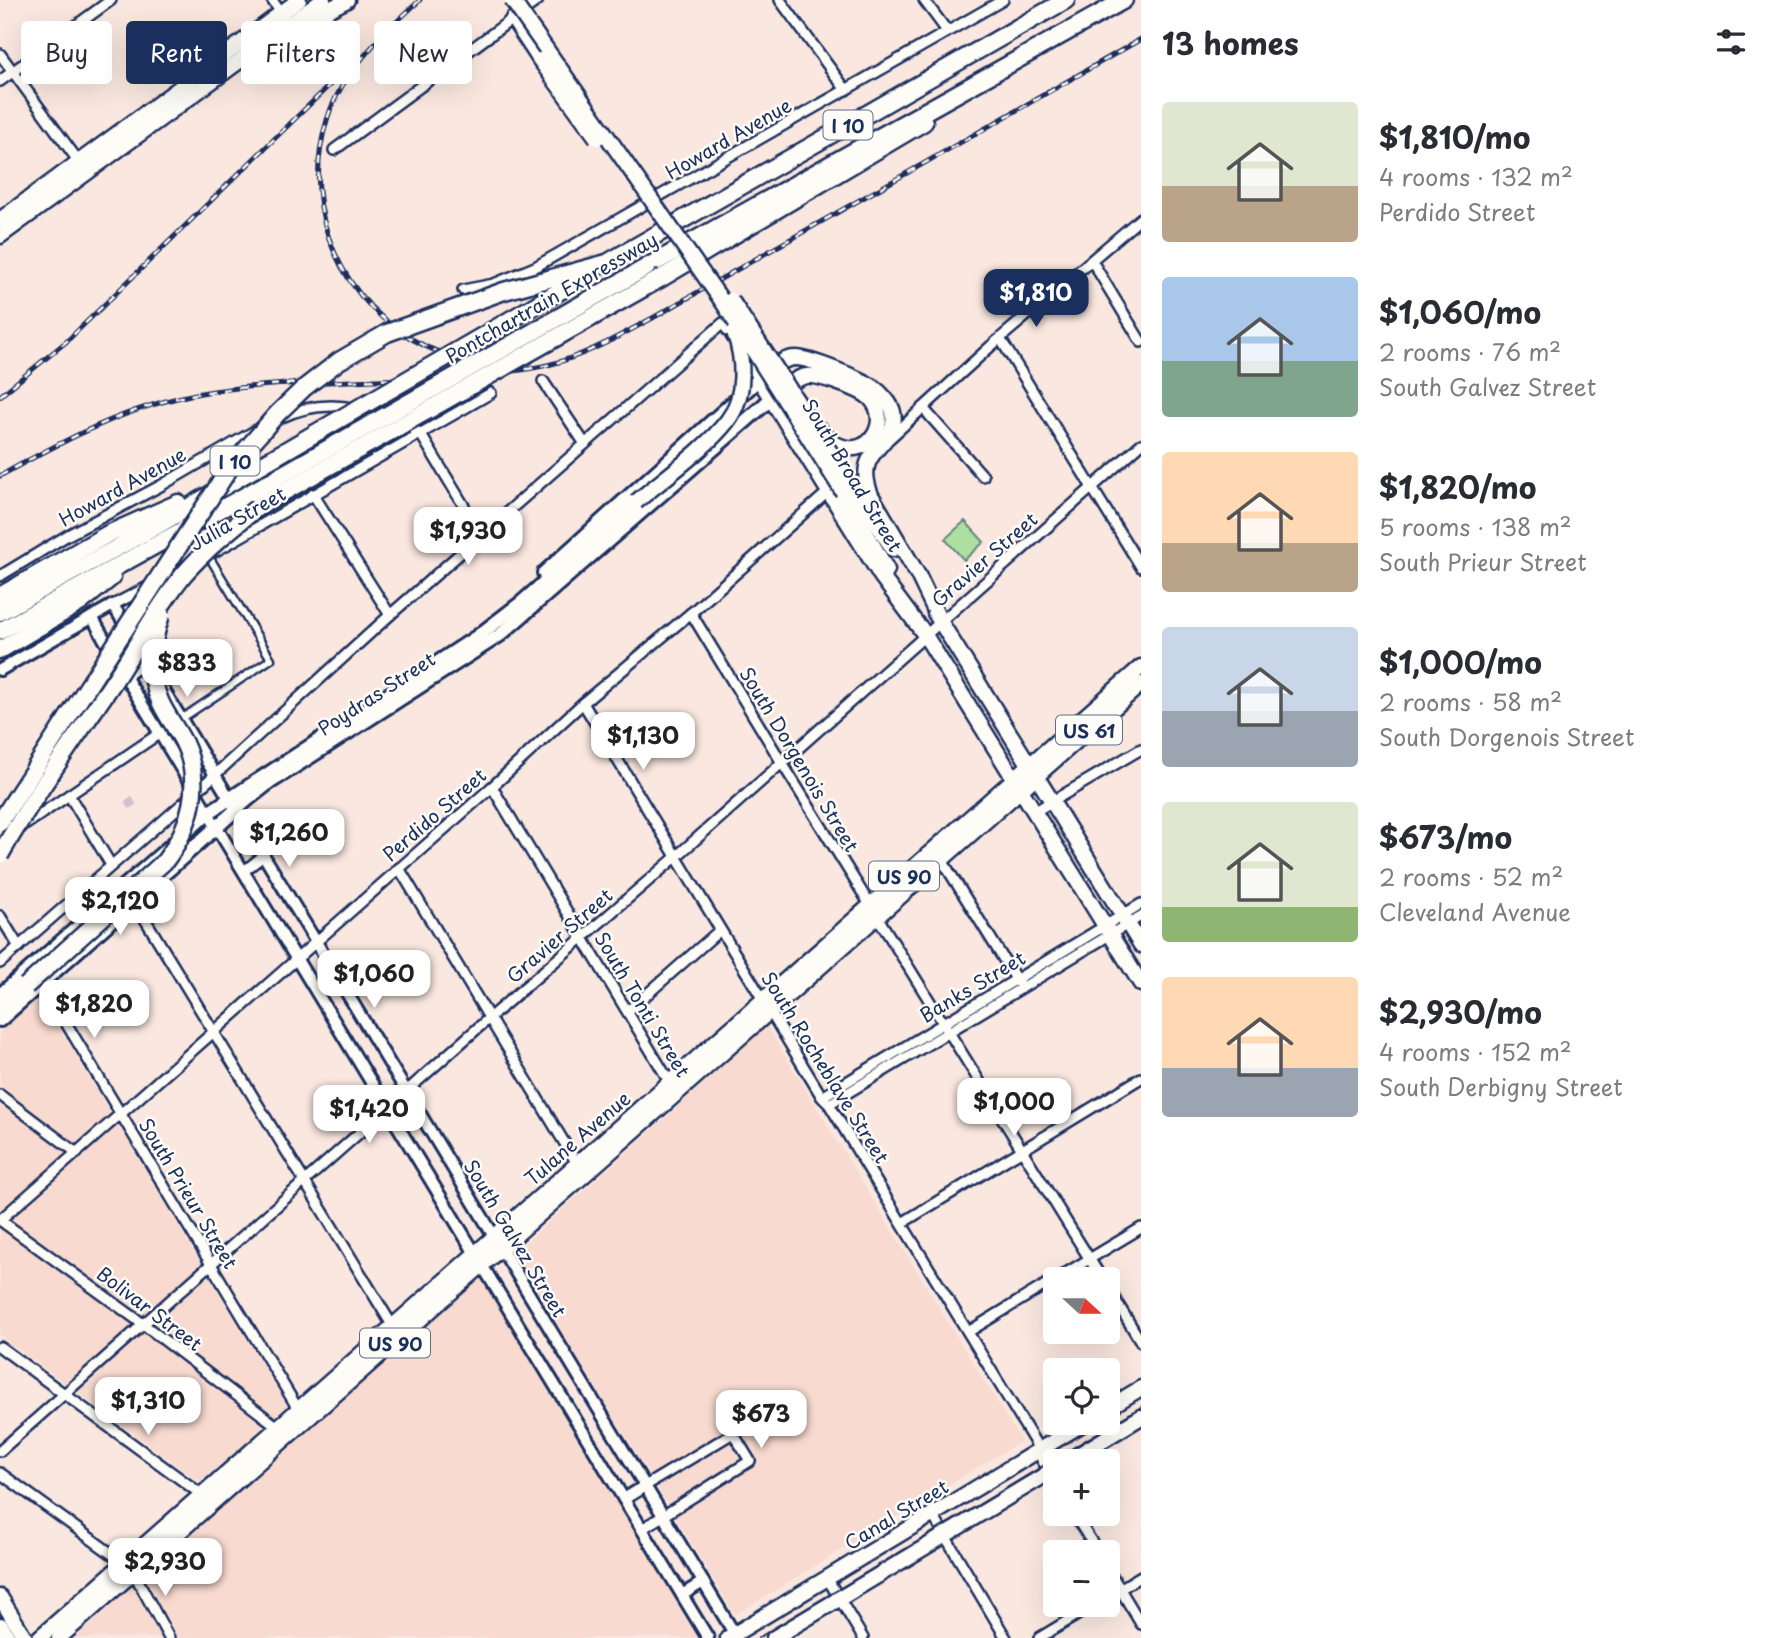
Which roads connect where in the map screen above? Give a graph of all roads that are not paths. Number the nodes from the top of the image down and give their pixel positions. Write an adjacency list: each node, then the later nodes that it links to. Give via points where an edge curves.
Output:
1 (111, 0): 18 (street)
2 (272, 0): 14 (street)
3 (299, 0): 14 (main road)
4 (512, 0): 27 (main road, South Broad Street, bridge)
5 (538, 0): 12 (street)
6 (780, 0): 20 (street)
7 (924, 0): 15 (street)
8 (1003, 0): 15 (street, Howard Avenue)
9 (1066, 0): 29 (highway, Pontchartrain Expressway / I 10)
10 (1124, 0): 16 (highway, Pontchartrain Expressway / I 10)
11 (335, 2): 14 (main road, via 305,22)
12 (522, 3): 13 (street); 23 (street); 40 (main road, South Broad Street, bridge)
13 (513, 19): 21 (street); 27 (main road, bridge, via 640,196)
14 (288, 20): 22 (main road)
15 (947, 31): 20 (street, Howard Avenue)
16 (1054, 41): 53 (highway, Pontchartrain Expressway, bridge, via 872,139); 58 (highway, I 10, bridge, via 663,277 259,506 216,540)
17 (0, 54): 18 (street)
18 (13, 72): 19 (street); 22 (street)
19 (0, 81)
20 (846, 90): 23 (street, Howard Avenue)
21 (334, 150)
22 (83, 167): 25 (main road); 26 (main road)
23 (656, 199): 30 (street, Howard Avenue, via 519,275)
24 (1141, 218): 28 (street)
25 (0, 220)
26 (0, 236)
27 (680, 241): 31 (main road, South Broad Street, bridge)
28 (1092, 261): 32 (street); 33 (street)
29 (607, 263): 46 (highway, Pontchartrain Expressway, bridge); 97 (highway, I 10, bridge, via 504,292 387,333 304,388 229,469)
30 (463, 290)
31 (724, 304): 49 (main road, South Broad Street, bridge); 51 (main road, bridge, via 742,368 735,408 712,437)
32 (1001, 340): 38 (street); 48 (street)
33 (1141, 342)
34 (759, 379): 37 (main road); 39 (main road, via 782,360 803,359 872,387 881,394); 44 (street, Poydras Street, via 723,323); 68 (main road)
35 (543, 381): 44 (street)
36 (491, 393): 42 (street, Julia Street)
37 (772, 398): 39 (main road, via 799,376 813,375 866,394); 49 (main road); 94 (main road, Poydras Street, via 500,635 266,785)
38 (923, 408): 41 (street); 47 (street)
39 (886, 411): 40 (main road, via 876,434 857,448 837,445); 41 (street); 43 (main road, via 891,426)
40 (810, 418): 49 (main road, South Broad Street, bridge)
41 (912, 419): 43 (street)
42 (420, 433): 50 (street, Julia Street); 52 (street); 56 (street, Howard Avenue, via 341,404 293,412)
43 (884, 442): 65 (main road, via 868,460 868,488)
44 (585, 444): 52 (street, Poydras Street)
45 (1141, 444): 48 (street, Gravier Street)
46 (242, 476): 57 (highway, Pontchartrain Expressway); 59 (highway, via 108,534)
47 (982, 476)
48 (1092, 487): 55 (street); 65 (street, Gravier Street)
49 (841, 490): 62 (street, Perdido Street); 65 (main road, South Broad Street); 67 (main road, South Broad Street)
50 (313, 494): 54 (street, Julia Street); 63 (street)
51 (636, 502): 68 (main road)
52 (482, 536): 63 (street, Poydras Street)
53 (146, 551): 57 (highway, Pontchartrain Expressway); 69 (highway, via 81,602)
54 (208, 555): 60 (street, Julia Street); 80 (street, via 271,659)
55 (1141, 567)
56 (0, 576)
57 (52, 592): 61 (highway, Pontchartrain Expressway); 66 (highway, Pontchartrain Expressway)
58 (169, 595): 101 (highway, I 10, bridge); 125 (highway, bridge, via 153,646 153,667 159,699 191,765 193,795 187,822 165,860)
59 (0, 596)
60 (113, 605): 64 (street, Julia Street); 70 (street, South Galvez Street)
61 (0, 612)
62 (691, 613): 77 (street, Perdido Street); 85 (street, South Dorgenois Street)
63 (390, 615): 87 (street, Poydras Street)
64 (92, 617): 73 (street, Julia Street); 75 (street)
65 (940, 621): 67 (street, Gravier Street); 71 (main road, South Broad Street)
66 (0, 631)
67 (925, 635): 74 (main road, South Broad Street); 85 (street, Gravier Street)
68 (478, 636): 92 (main road, Poydras Street)
69 (0, 650)
70 (147, 661): 75 (street); 78 (street, South Galvez Street)
71 (967, 664): 74 (main road); 81 (main road, South Broad Street)
72 (1141, 667): 86 (main road, Tulane Avenue / US 61)
73 (0, 670)
74 (950, 675): 83 (main road, South Broad Street)
75 (125, 676): 79 (street)
76 (1141, 684): 86 (main road, Tulane Avenue / US 61)
77 (583, 703): 89 (street, Perdido Street); 103 (street, South Rocheblave Street)
78 (172, 705): 79 (street); 80 (street, South Galvez Street)
79 (150, 716): 82 (street)
80 (180, 719): 82 (street); 87 (street, South Galvez Street)
81 (1002, 722): 83 (main road); 86 (main road, South Broad Street)
82 (160, 733): 90 (street); 91 (street)
83 (987, 735): 88 (main road, South Broad Street)
84 (1141, 749): 93 (street)
85 (782, 763): 103 (street, Gravier Street); 112 (street, South Dorgenois Street)
86 (1034, 770): 88 (main road, Tulane Avenue / US 61); 93 (main road, South Broad Street)
87 (214, 776): 90 (street, Poydras Street); 92 (street, South Galvez Street)
88 (1017, 785): 95 (main road, South Broad Street); 104 (main road, Tulane Avenue / US 90); 112 (main road, Tulane Avenue / US 90)
89 (492, 787): 107 (street, Perdido Street); 117 (street, South Tonti Street)
90 (196, 792): 96 (street); 106 (street, Poydras Street)
91 (69, 795): 99 (street); 106 (street)
92 (228, 798): 94 (street, South Galvez Street); 96 (main road, Poydras Street)
93 (1052, 802): 95 (street); 100 (main road, South Broad Street)
94 (236, 810): 98 (main road, Poydras Street); 102 (street, South Galvez Street)
95 (1034, 812): 105 (main road, South Broad Street)
96 (208, 813): 98 (street); 109 (main road, Poydras Street)
97 (0, 822)
98 (217, 827): 108 (street); 110 (main road, Poydras Street)
99 (0, 842)
100 (1082, 849): 105 (main road); 114 (main road, South Broad Street)
101 (0, 855)
102 (263, 856): 108 (street); 118 (street, South Galvez Street)
103 (677, 856): 115 (street, South Rocheblave Street); 117 (street, Gravier Street)
104 (942, 860): 112 (main road, Tulane Avenue / US 90); 123 (street)
105 (1064, 860): 116 (main road, South Broad Street)
106 (111, 865): 120 (street, Poydras Street)
107 (399, 868): 118 (street, Perdido Street); 130 (street)
108 (244, 871): 121 (street)
109 (124, 886): 110 (street); 126 (main road, Poydras Street)
110 (134, 902): 125 (main road, Poydras Street); 133 (street)
111 (1141, 904): 114 (street, Banks Street)
112 (874, 912): 127 (main road, Tulane Avenue / US 90); 132 (street, South Dorgenois Street)
113 (0, 916): 120 (street)
114 (1131, 919): 116 (street, Banks Street); 119 (main road, South Broad Street)
115 (720, 930): 127 (street, South Rocheblave Street); 129 (street)
116 (1108, 930): 123 (street, Banks Street); 124 (main road, South Broad Street)
117 (583, 937): 129 (street, South Tonti Street); 130 (street, Gravier Street)
118 (316, 943): 121 (street, Perdido Street); 136 (street, South Galvez Street)
119 (1141, 945)
120 (19, 947): 122 (street, Poydras Street)
121 (298, 960): 133 (street, Perdido Street); 139 (street)
122 (0, 964)
123 (1019, 984): 132 (street, Banks Street)
124 (1141, 984)
125 (34, 985): 128 (highway); 131 (main road, Poydras Street); 140 (street, South Prieur Street)
126 (0, 995)
127 (767, 1005): 135 (main road, Tulane Avenue / US 90); 138 (street, South Rocheblave Street)
128 (0, 1010)
129 (628, 1011): 135 (street, South Tonti Street)
130 (488, 1019): 136 (street, Gravier Street); 143 (street)
131 (0, 1020)
132 (946, 1028): 138 (street, Banks Street); 141 (street, South Dorgenois Street)
133 (214, 1032): 140 (street, Perdido Street); 144 (street)
134 (1141, 1078): 141 (street)
135 (674, 1089): 143 (main road, Tulane Avenue / US 90)
136 (405, 1092): 139 (street, Gravier Street); 148 (street, South Galvez Street)
137 (0, 1095): 142 (street)
138 (825, 1100): 146 (street, South Rocheblave Street)
139 (388, 1109): 144 (street, Gravier Street); 149 (street)
140 (122, 1113): 142 (street, Perdido Street); 151 (street, South Prieur Street)
141 (1023, 1149): 146 (street); 150 (street, South Dorgenois Street)
142 (77, 1153): 145 (street, Perdido Street)
143 (581, 1169): 148 (main road, Tulane Avenue / US 90)
144 (304, 1182): 151 (street, Gravier Street); 158 (street)
145 (0, 1220): 156 (street, Bolivar Street)
146 (902, 1223): 157 (street, South Rocheblave Street)
147 (1141, 1228): 150 (street)
148 (497, 1242): 149 (main road, Tulane Avenue / US 90); 161 (street, South Galvez Street)
149 (479, 1258): 158 (main road, Tulane Avenue / US 90); 162 (street)
150 (1089, 1259): 152 (street); 153 (street, South Dorgenois Street)
151 (210, 1264): 156 (street, Gravier Street); 167 (street, South Prieur Street)
152 (1075, 1267)
153 (1094, 1267)
154 (1043, 1286): 157 (street)
155 (1120, 1308): 159 (street)
156 (143, 1324): 164 (street, Gravier Street); 170 (street, Bolivar Street)
157 (968, 1332): 172 (street, South Rocheblave Street)
158 (396, 1333): 167 (main road, Tulane Avenue / US 90)
159 (1141, 1342)
160 (0, 1347): 164 (street)
161 (564, 1351): 162 (street); 166 (street, South Galvez Street)
162 (544, 1364): 169 (street)
163 (1141, 1388): 165 (main road)
164 (64, 1394): 174 (street, Gravier Street); 179 (street)
165 (1120, 1401)
166 (597, 1406): 169 (street); 178 (street, South Galvez Street)
167 (302, 1415): 170 (main road, Tulane Avenue / US 90); 179 (main road, Tulane Avenue / US 90)
168 (1141, 1417): 173 (main road)
169 (576, 1419): 180 (street)
170 (278, 1427): 179 (main road, Tulane Avenue / US 90)
171 (1063, 1435): 172 (main road, Canal Street)
172 (1039, 1449): 175 (street, South Rocheblave Street); 181 (main road, Canal Street)
173 (1088, 1449)
174 (0, 1451)
175 (1043, 1461)
176 (0, 1473): 185 (street)
177 (1043, 1481): 184 (main road)
178 (645, 1486): 180 (street); 182 (street, South Galvez Street); 182 (street, via 733,1433 750,1461)
179 (207, 1499): 185 (main road, Tulane Avenue / US 90); 186 (main road, Tulane Avenue / US 90)
180 (624, 1499): 183 (street)
181 (932, 1514): 184 (street); 188 (main road, Canal Street)
182 (663, 1516): 183 (street); 189 (street, South Galvez Street)
183 (642, 1529): 192 (street)
184 (945, 1536): 194 (main road); 208 (street)
185 (123, 1562): 186 (street); 202 (main road, Tulane Avenue / US 90)
186 (134, 1573): 203 (main road, Tulane Avenue / US 90); 204 (street)
187 (1141, 1576): 191 (street)
188 (827, 1578): 190 (main road, Canal Street); 194 (street)
189 (704, 1582): 192 (street); 199 (street, South Galvez Street)
190 (810, 1588): 195 (main road); 199 (main road, Canal Street)
191 (1120, 1589): 197 (street)
192 (682, 1595): 205 (street)
193 (0, 1597): 201 (main road)
194 (839, 1600): 195 (main road); 207 (street)
195 (823, 1609): 206 (main road)
196 (1074, 1617): 209 (street)
197 (1141, 1624)
198 (0, 1626): 200 (highway)
199 (733, 1637)
200 (7, 1638)
201 (25, 1638)
202 (39, 1638)
203 (59, 1638)
204 (169, 1638)
205 (708, 1638)
206 (774, 1638)
207 (863, 1638)
208 (1006, 1638)
209 (1038, 1638)

